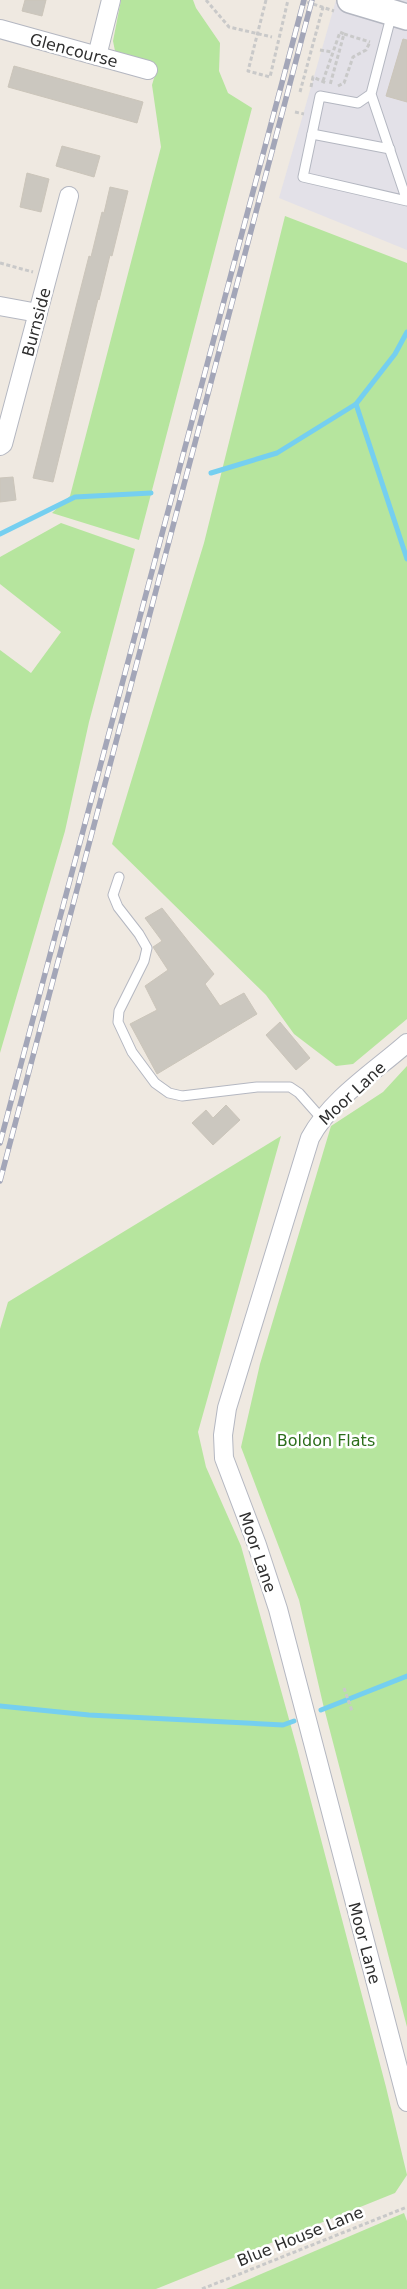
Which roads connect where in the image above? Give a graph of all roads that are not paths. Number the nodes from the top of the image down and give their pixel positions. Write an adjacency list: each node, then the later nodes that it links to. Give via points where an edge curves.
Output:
1 (110, 0): 5 (street)
2 (346, 7): 3 (main road)
3 (399, 15): 7 (lane)
4 (0, 29): 5 (street, Glencourse)
5 (98, 56): 6 (street, Glencourse)
6 (148, 70)
7 (371, 94): 8 (lane, via 358,103 320,96); 9 (lane)
8 (312, 134): 9 (lane); 9 (lane, via 303,177 407,200)
9 (390, 149)
10 (69, 196): 12 (street, Burnside)
11 (0, 306): 12 (street)
12 (38, 313): 13 (street, Burnside)
13 (0, 446)
14 (119, 877): 16 (lane, via 113,895 147,948 144,961 119,1011 118,1022 132,1052 155,1083 169,1093 182,1096 257,1087 290,1087)
15 (407, 1043): 16 (street, Moor Lane)
16 (322, 1119): 17 (street, Moor Lane, via 302,1160 228,1408 223,1435 224,1458 278,1609)
17 (407, 2102)

